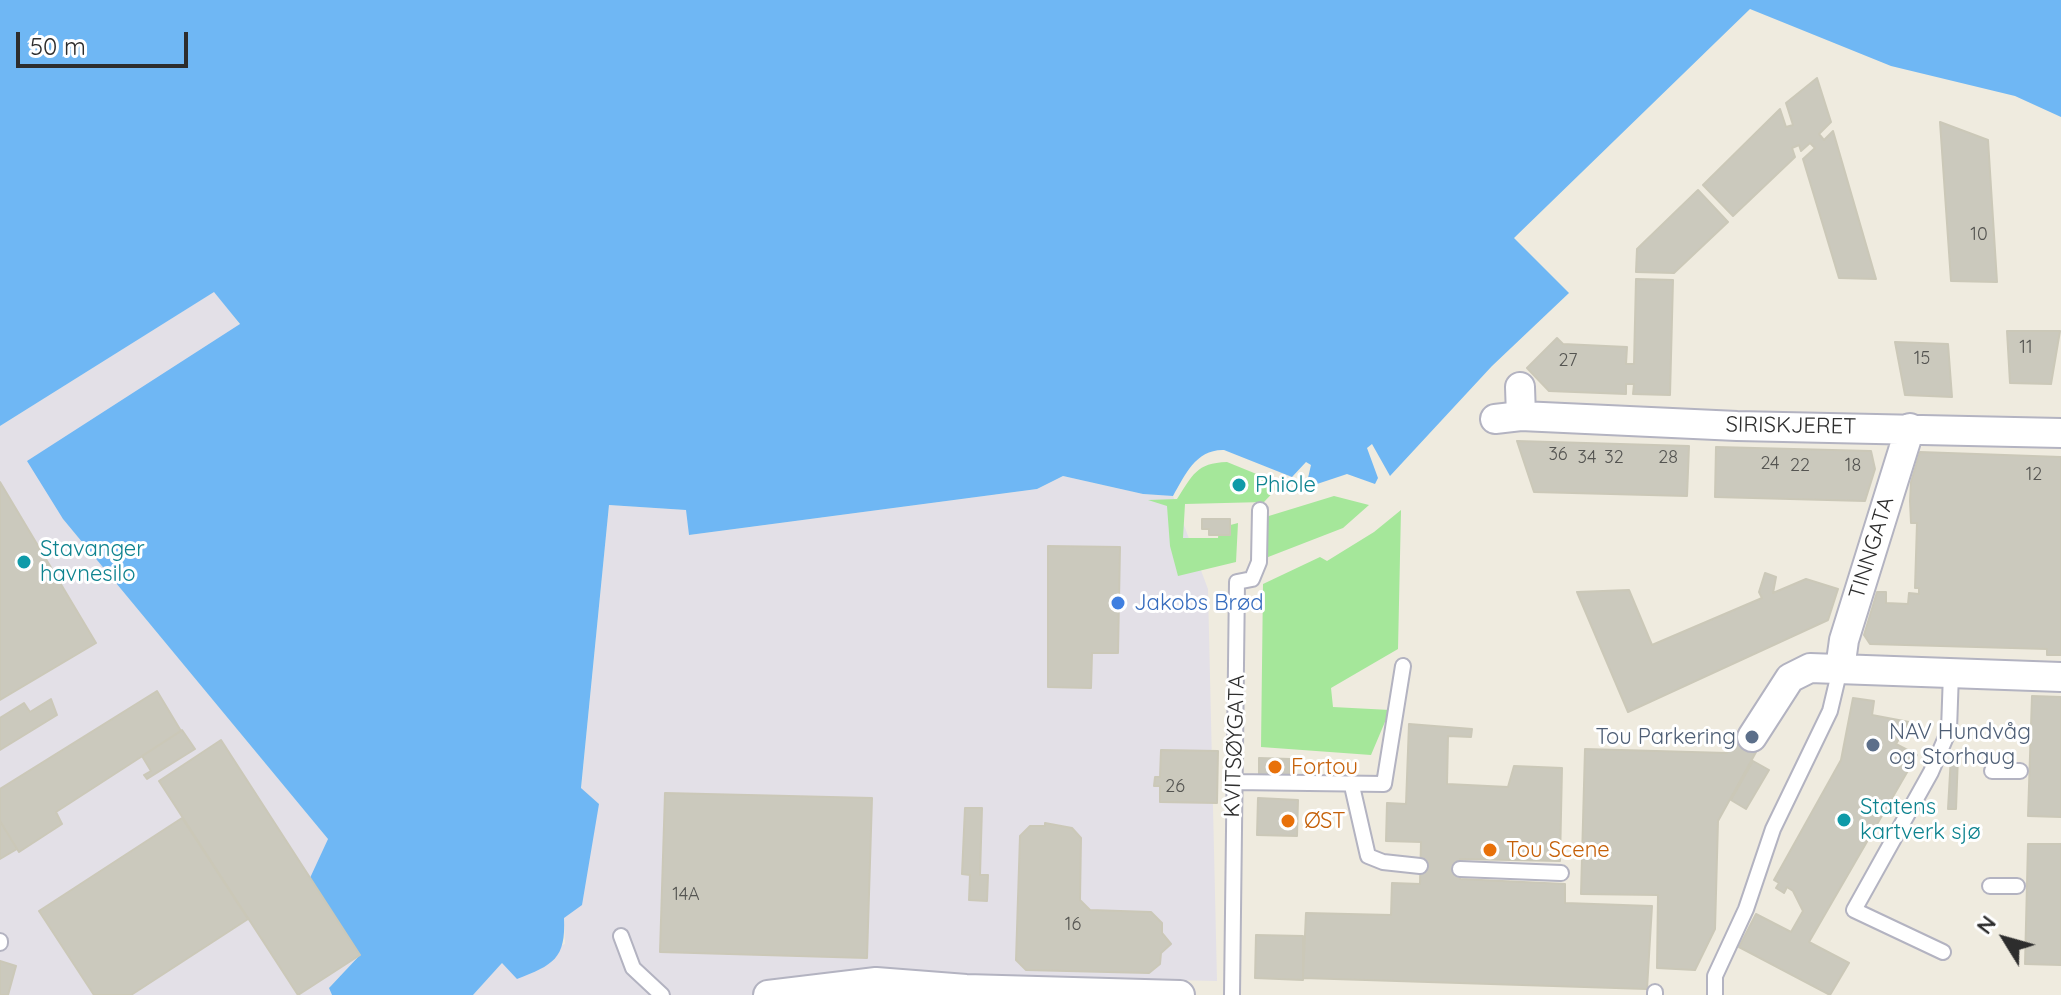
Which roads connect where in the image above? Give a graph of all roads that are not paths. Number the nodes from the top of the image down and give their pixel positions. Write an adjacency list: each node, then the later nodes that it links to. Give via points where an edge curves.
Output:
1 (1520, 387): 2 (street, SIRISKJERET, via 1508,418)
2 (1910, 428): 3 (street, SIRISKJERET); 6 (street, TINNGATA, via 1847,628)
3 (2061, 433)
4 (1260, 510): 12 (lane, KVITSØYGATA, via 1259,562 1252,579 1237,582)
5 (1403, 666): 13 (lane, via 1384,784)
6 (1840, 669): 7 (street); 9 (street, via 1810,668 1790,678); 26 (lane, via 1830,711 1773,829 1746,909 1715,976)
7 (1951, 673): 8 (street); 20 (lane, via 1949,730 1854,910)
8 (2061, 677)
9 (1752, 737)
10 (1992, 771): 11 (lane)
11 (2020, 771)
12 (1234, 782): 13 (lane); 25 (lane, KVITSØYGATA)
13 (1352, 786): 14 (lane, via 1368,856)
14 (1420, 866)
15 (1460, 869): 16 (lane)
16 (1561, 873)
17 (1990, 886): 18 (lane)
18 (2017, 886)
19 (621, 936): 22 (lane, via 633,968)
20 (1943, 952)
21 (1014, 992): 23 (street, via 876,982); 24 (street)
22 (662, 995)
23 (768, 995)
24 (1180, 995)
25 (1232, 995)
26 (1715, 995)

